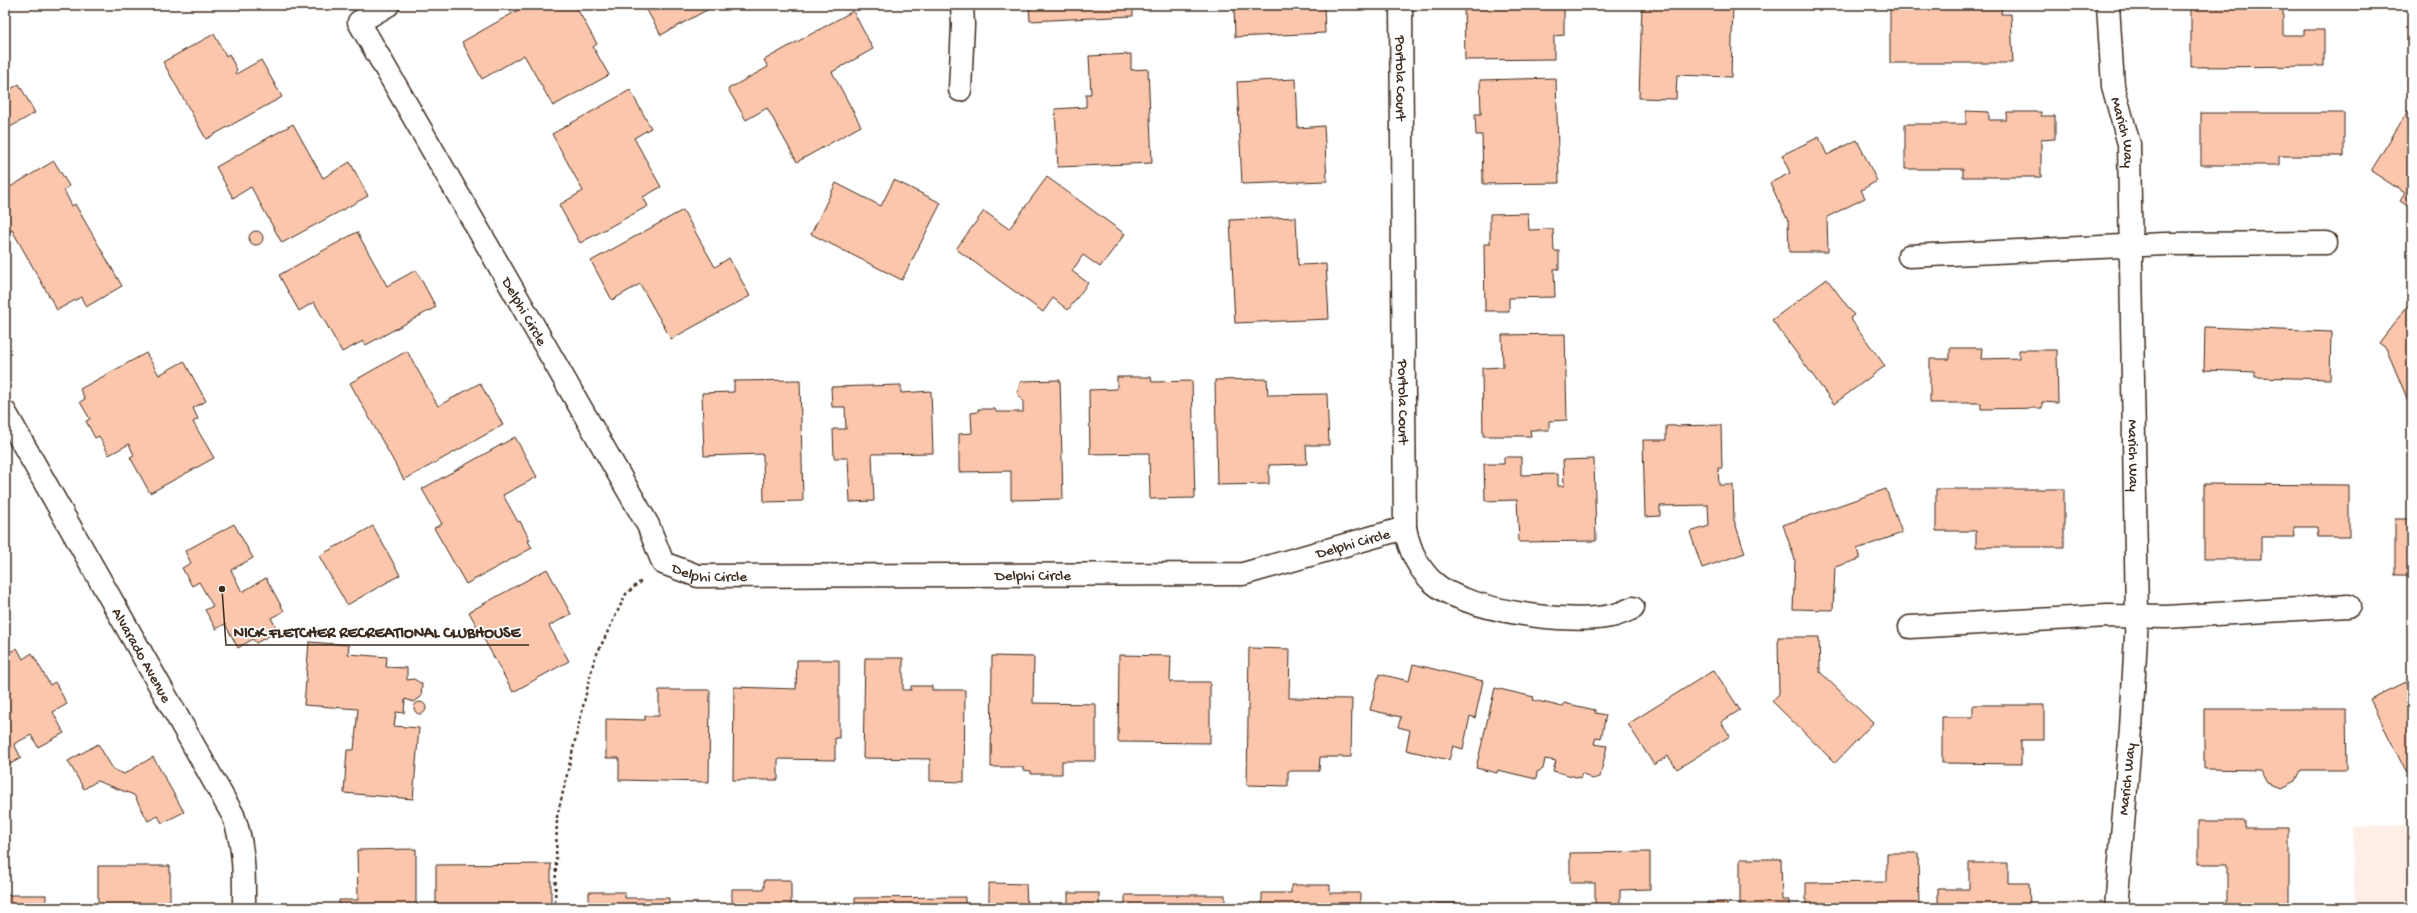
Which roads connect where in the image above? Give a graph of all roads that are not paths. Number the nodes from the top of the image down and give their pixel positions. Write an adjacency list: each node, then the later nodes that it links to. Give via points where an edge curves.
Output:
1 (388, 5): 10 (street, Delphi Circle, via 359,22 648,525 663,563 698,576 1243,574)
2 (962, 5): 5 (street)
3 (1401, 5): 10 (street, Portola Court)
4 (2108, 5): 7 (street, Marich Way, via 2113,86 2129,144)
5 (960, 90)
6 (2326, 243): 7 (street, via 2165,244)
7 (2130, 247): 8 (street); 13 (street, Marich Way)
8 (1910, 256)
9 (5, 412): 15 (street, Alvarado Avenue, via 233,815 241,835 244,855)
10 (1405, 528): 12 (street, Portola Court, via 1409,548 1421,566 1434,583 1454,596 1515,614 1536,616 1593,618 1611,616)
11 (2349, 606): 13 (street, via 2166,618)
12 (1634, 608)
13 (2137, 617): 14 (street, via 2108,616); 16 (street, Marich Way, via 2131,729)
14 (1910, 627)
15 (244, 908)
16 (2116, 908)

